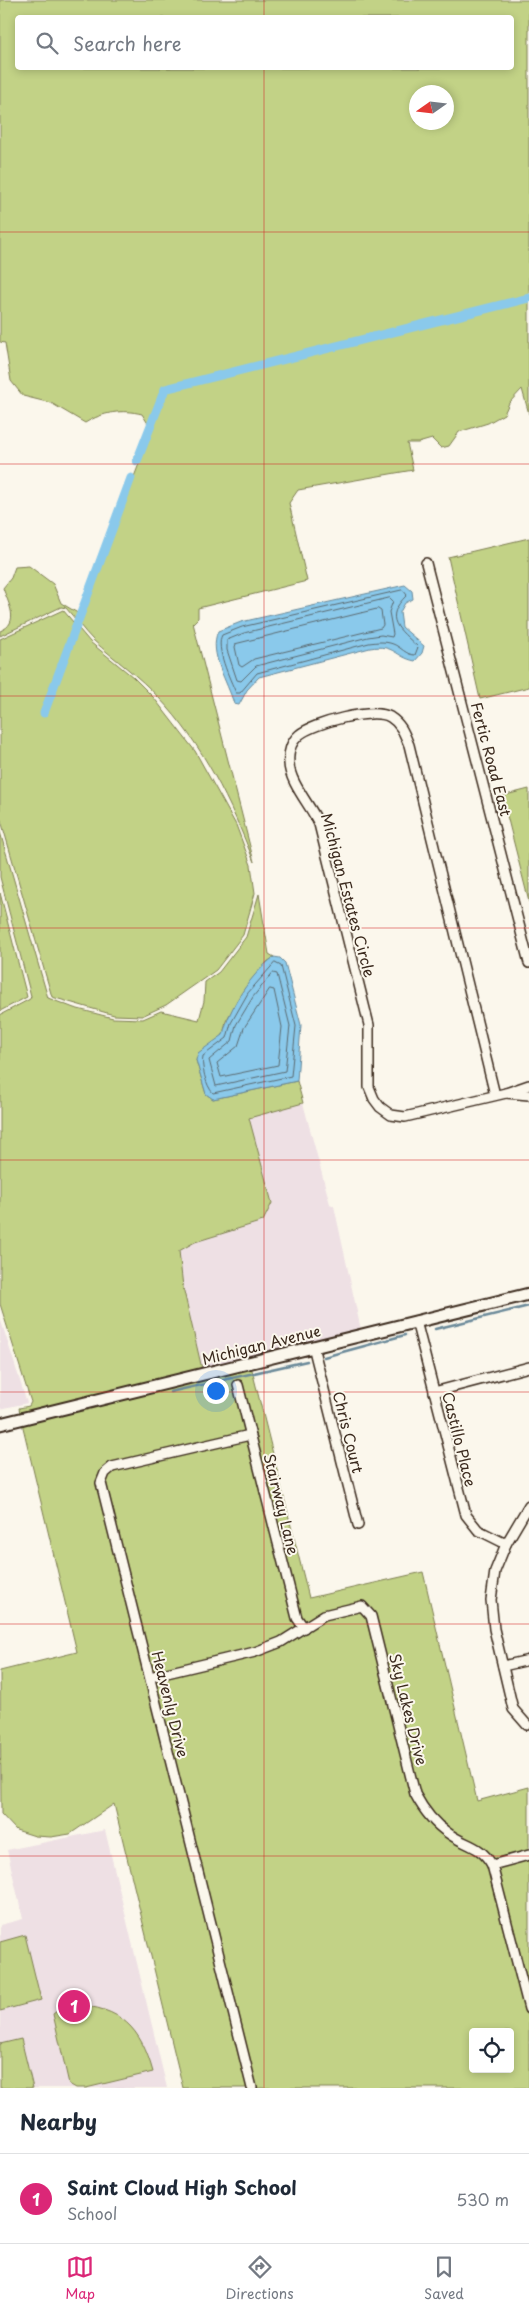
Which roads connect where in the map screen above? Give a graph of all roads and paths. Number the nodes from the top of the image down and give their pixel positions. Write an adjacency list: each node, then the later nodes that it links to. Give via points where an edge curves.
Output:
1 (426, 563): 2 (street, Fertic Road East)
2 (529, 963)
3 (529, 1085): 4 (street, Michigan Estates Circle)
4 (506, 1092): 5 (street, Michigan Estates Circle); 6 (street, Michigan Estates Circle)
5 (495, 1095): 5 (street, Michigan Estates Circle, via 406,1117 391,1115 374,1099 368,1074 369,1025 319,824 294,780 289,764 290,748 298,736 312,727 378,713 389,716 402,726 410,745)
6 (529, 1095)
7 (529, 1294): 8 (street, Michigan Avenue)
8 (416, 1321): 9 (street, Michigan Avenue); 12 (street, Castillo Place)
9 (313, 1346): 13 (street, Michigan Avenue); 16 (street, Chris Court)
10 (529, 1367): 12 (street)
11 (238, 1385): 14 (street, Stairway Lane)
12 (434, 1392): 17 (street, Castillo Place, via 466,1515 478,1530)
13 (0, 1424)
14 (250, 1435): 18 (street, Stairway Lane, via 297,1618); 21 (street, Heavenly Drive, via 112,1467 104,1473 101,1483)
15 (529, 1505): 17 (street)
16 (358, 1525)
17 (506, 1544): 20 (street, via 495,1571 491,1600)
18 (304, 1628): 21 (street, Sky Lakes Drive, via 255,1652); 24 (street, Sky Lakes Drive, via 324,1614 362,1606 367,1609 415,1794 422,1808 449,1834 486,1854)
19 (529, 1660): 20 (street)
20 (503, 1666): 22 (street, via 514,1709)
21 (150, 1678): 26 (street, Heavenly Drive)
22 (526, 1725)
23 (529, 1855): 24 (street)
24 (492, 1865): 25 (street, Sky Lakes Drive)
25 (529, 2009)
26 (252, 2088)

